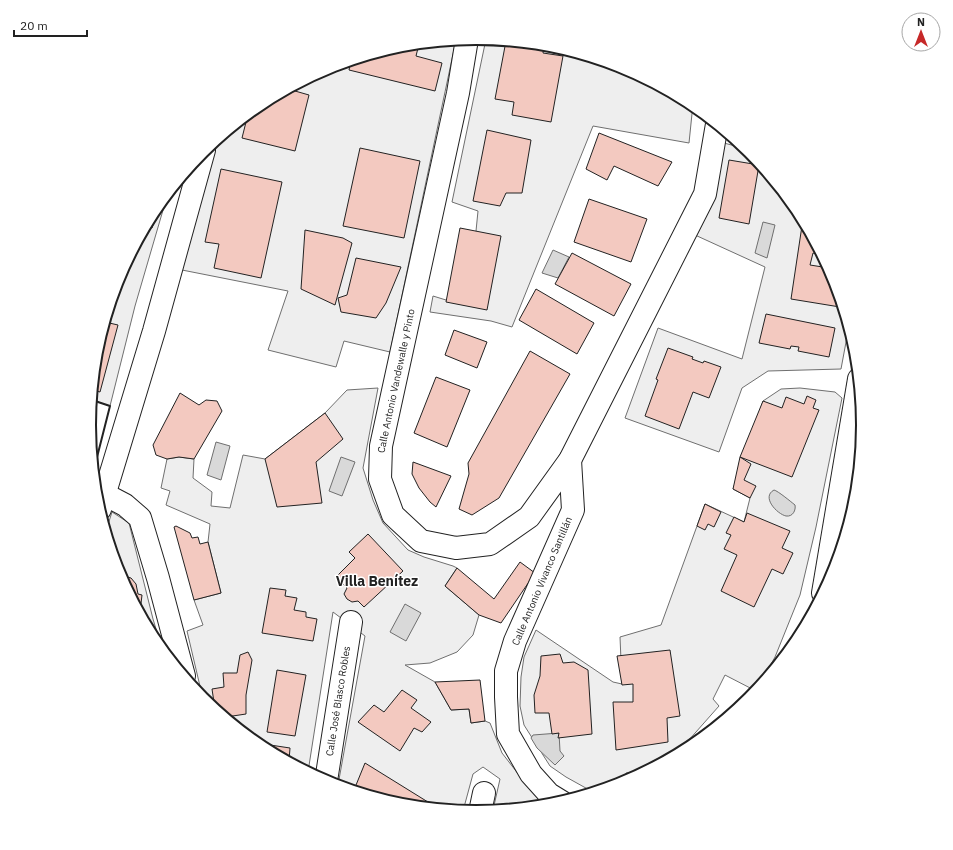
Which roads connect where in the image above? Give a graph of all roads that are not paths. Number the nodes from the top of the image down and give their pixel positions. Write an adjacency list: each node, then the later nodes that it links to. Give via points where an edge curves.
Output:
1 (466, 45): 5 (street, Calle Antonio Vandewalle y Pinto, via 458,93 381,446 380,479 394,515 421,541 456,548 490,544 529,517)
2 (716, 130): 5 (street, Calle Antonio Vandewalle y Pinto, via 705,194)
3 (200, 164): 6 (street, via 154,331)
4 (856, 398): 8 (street)
5 (570, 460): 12 (street, Calle Antonio Vivanco Santillán, via 573,510 515,641 506,671 508,734 531,774)
6 (104, 497)
7 (105, 502): 10 (street, via 125,505 140,518)
8 (826, 574)
9 (350, 622): 11 (street, Calle José Blasco Robles)
10 (181, 663)
11 (327, 774)
12 (554, 797)

